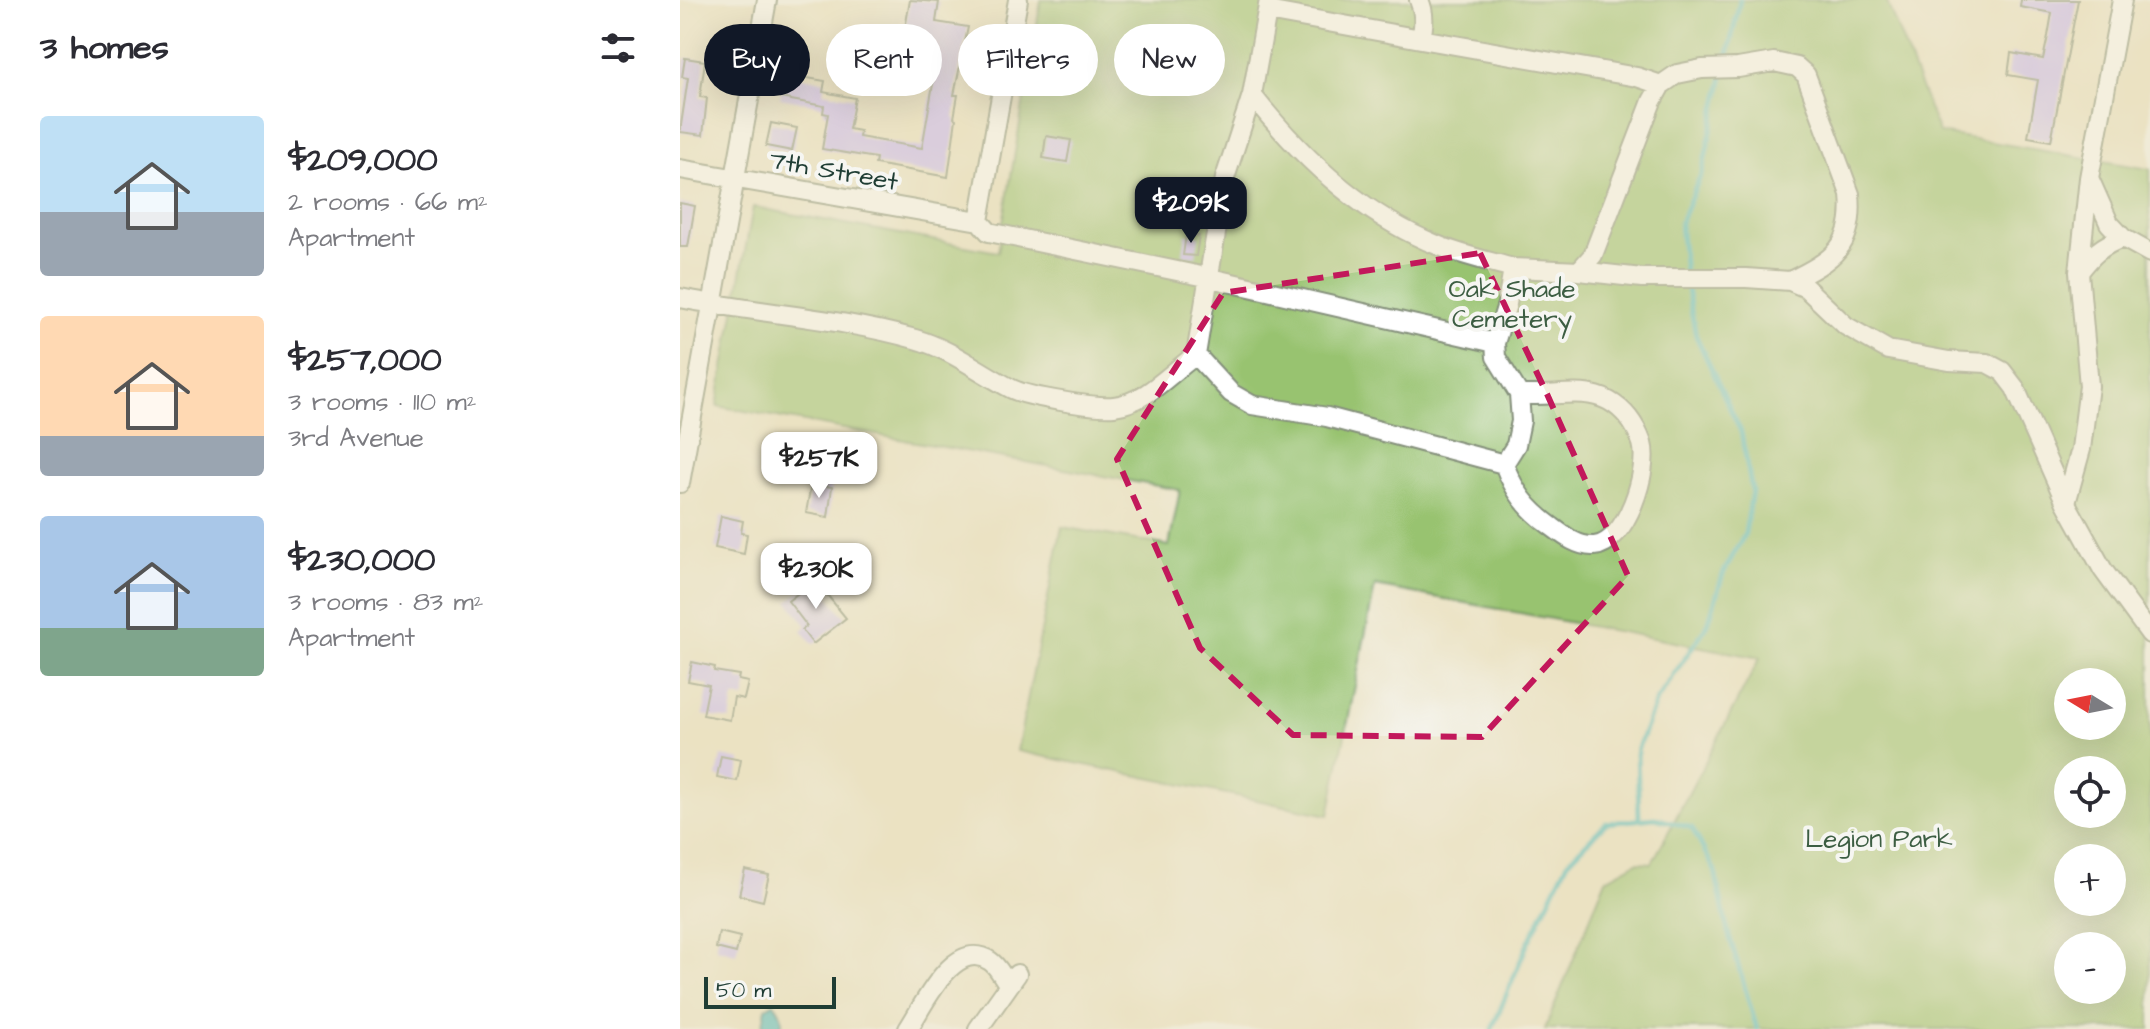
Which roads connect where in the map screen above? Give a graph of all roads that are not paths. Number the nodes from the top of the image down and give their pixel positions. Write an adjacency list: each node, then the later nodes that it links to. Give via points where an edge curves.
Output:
1 (767, 0): 11 (street)
2 (1018, 0): 12 (street)
3 (1419, 0): 6 (street)
4 (2122, 0): 10 (street)
5 (1268, 6): 6 (street); 8 (street)
6 (1421, 39): 7 (street)
7 (1661, 85): 16 (street, via 1593,255); 19 (street, via 1677,74 1774,62 1797,67 1806,75 1850,194 1849,225 1835,255)
8 (1252, 95): 15 (street, via 1281,132 1370,209 1434,244); 18 (street, via 1225,178)
9 (680, 169): 11 (street, 7th Street)
10 (2089, 178): 13 (street, via 2109,223); 17 (street)
11 (735, 179): 12 (street, 7th Street); 21 (street)
12 (979, 221): 18 (street, 7th Street, via 989,232)
13 (2123, 238): 14 (street); 17 (street, via 2092,254)
14 (2150, 253)
15 (1513, 268): 16 (street); 22 (street)
16 (1579, 271): 19 (street, via 1642,278)
17 (2079, 272): 28 (street, via 2089,386 2081,449)
18 (1206, 277): 22 (street, 7th Street); 23 (street)
19 (1790, 281): 28 (street, via 1806,288 1846,326 1888,350 1987,363 2002,371 2015,388)
20 (680, 298): 21 (street)
21 (712, 304): 23 (street, via 912,338 962,358 1014,391 1092,405 1133,401); 25 (street)
22 (1495, 343): 24 (street, via 1496,357)
23 (1196, 355): 26 (street, via 1231,393 1252,405 1327,417)
24 (1519, 394): 26 (street, via 1516,445); 26 (street, via 1590,394 1607,400 1634,424 1644,464 1625,520 1598,546 1586,546 1535,515 1512,485)
25 (686, 422): 27 (street)
26 (1504, 464)
27 (680, 483)
28 (2066, 503): 29 (street, via 2103,570)
29 (2150, 634)
30 (908, 1029): 31 (street, via 947,970 959,958 972,955 987,959 1013,980)
31 (978, 1029)

